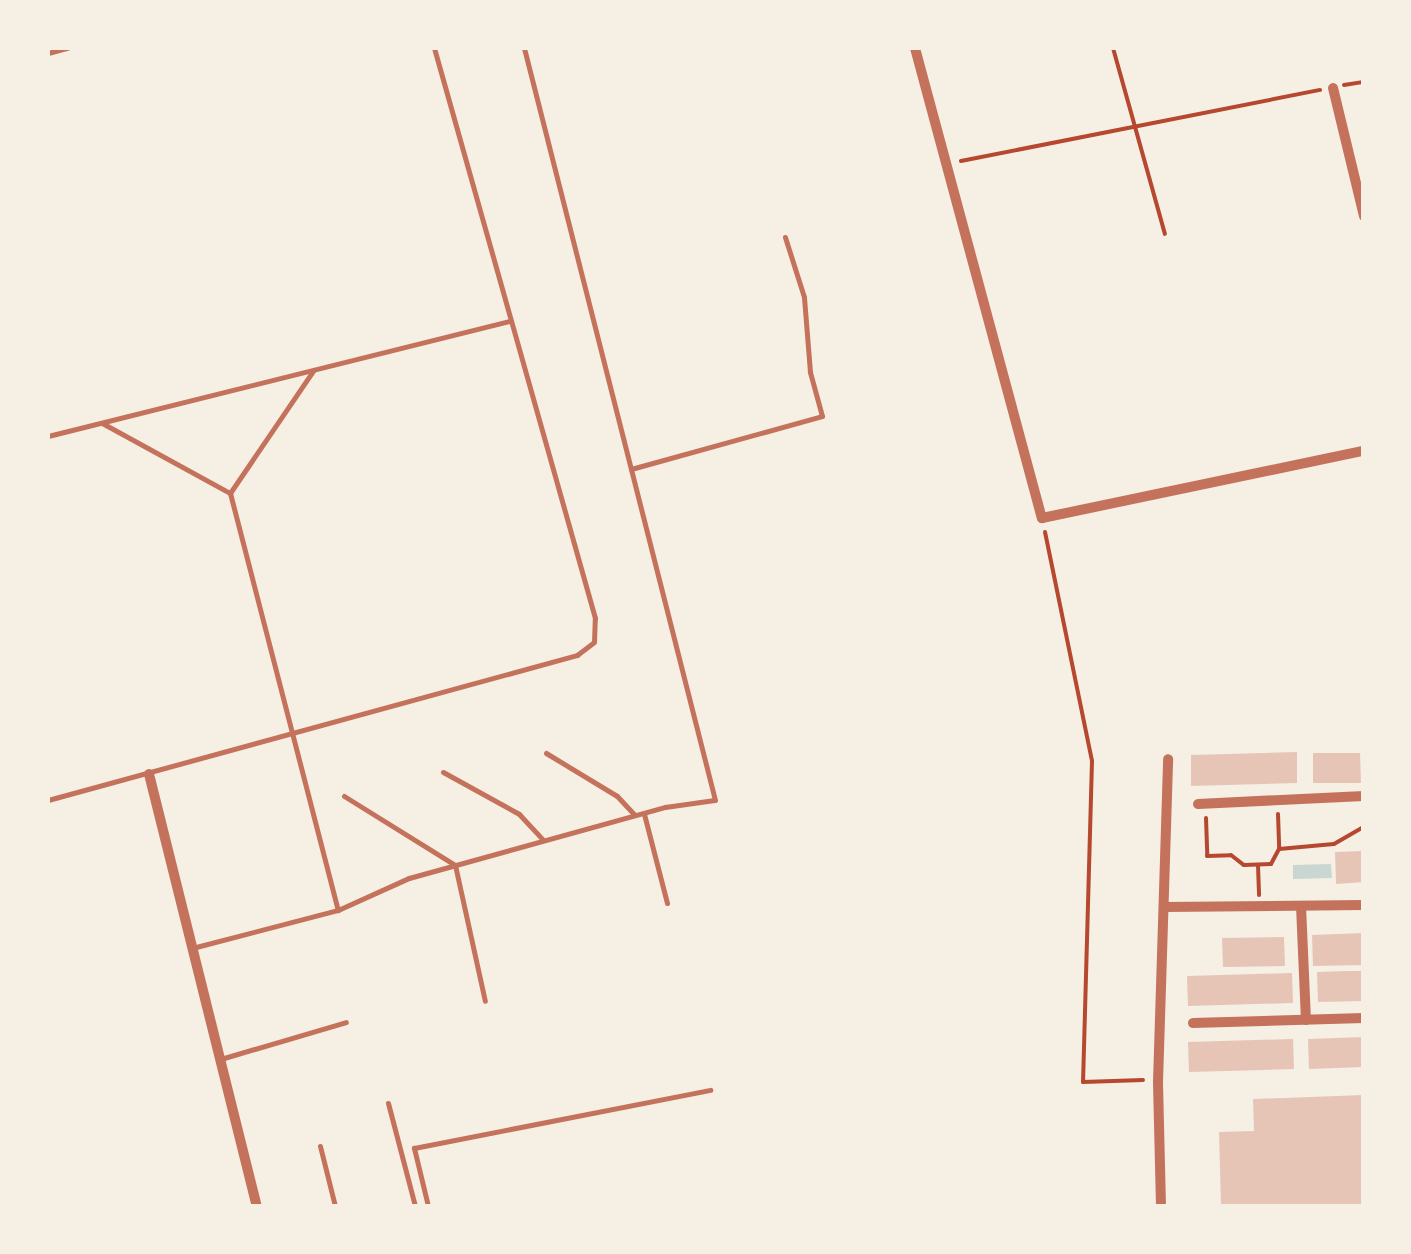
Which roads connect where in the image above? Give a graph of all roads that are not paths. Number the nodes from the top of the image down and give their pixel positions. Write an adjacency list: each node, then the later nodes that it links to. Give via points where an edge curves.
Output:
1 (67, 48): 5 (lane)
2 (434, 48): 9 (lane)
3 (524, 48): 14 (lane)
4 (916, 48): 13 (street, via 1042,518)
5 (48, 53)
6 (1333, 88): 7 (street)
7 (1364, 216)
8 (786, 237): 14 (lane, via 804,296 810,372 822,416)
9 (510, 321): 10 (lane); 16 (lane, via 595,618 594,642 576,655)
10 (314, 370): 11 (lane); 15 (lane)
11 (102, 423): 12 (lane); 15 (lane)
12 (48, 436)
13 (1364, 451)
14 (631, 470): 25 (lane, via 715,800)
15 (230, 493): 16 (lane)
16 (294, 735): 20 (lane); 33 (lane)
17 (546, 753): 26 (lane, via 618,796)
18 (1168, 759): 32 (street)
19 (443, 772): 27 (lane, via 518,814)
20 (150, 774): 23 (lane); 34 (street)
21 (344, 796): 28 (lane)
22 (1364, 796): 24 (street)
23 (48, 800)
24 (1202, 804)
25 (644, 813): 26 (lane); 29 (lane)
26 (635, 816): 27 (lane)
27 (544, 841): 28 (lane)
28 (456, 866): 33 (lane); 35 (lane)
29 (666, 903)
30 (1364, 905): 31 (street)
31 (1302, 906): 32 (street); 37 (street)
32 (1165, 907): 48 (street)
33 (338, 910): 34 (lane)
34 (196, 947): 40 (street)
35 (485, 1001)
36 (1364, 1018): 37 (street)
37 (1306, 1020): 39 (street)
38 (346, 1022): 40 (lane)
39 (1193, 1023)
40 (224, 1058): 44 (street)
41 (710, 1090): 47 (lane, via 414,1148)
42 (388, 1103): 46 (lane)
43 (320, 1146): 45 (lane)
44 (257, 1206)
45 (336, 1206)
46 (415, 1206)
47 (428, 1206)
48 (1161, 1206)

